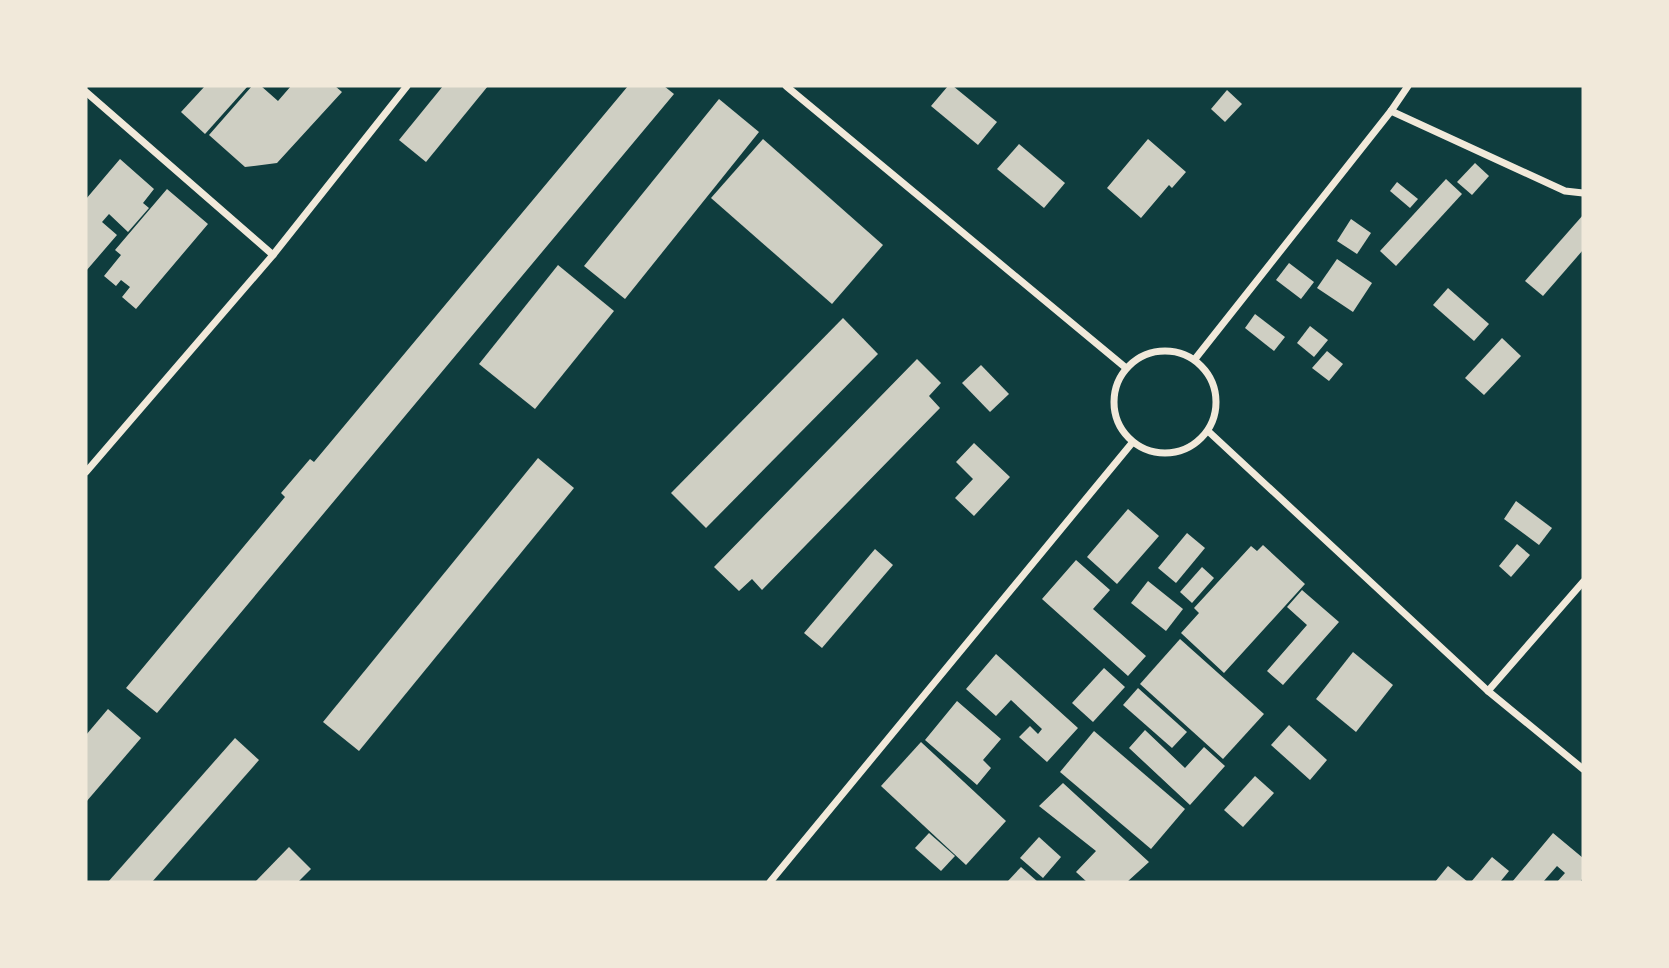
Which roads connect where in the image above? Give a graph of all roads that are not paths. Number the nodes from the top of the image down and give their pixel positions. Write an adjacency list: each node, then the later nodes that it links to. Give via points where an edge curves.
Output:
1 (407, 86): 7 (street)
2 (786, 86): 9 (street)
3 (1408, 86): 5 (street)
4 (86, 92): 7 (street)
5 (1391, 111): 6 (street, via 1565,191); 8 (street)
6 (1583, 193)
7 (273, 255): 12 (street)
8 (1195, 359): 9 (street, via 1172,350 1147,353); 10 (street, via 1213,382 1216,411)
9 (1126, 368): 11 (street, via 1113,393 1116,421)
10 (1208, 431): 11 (street, via 1182,452 1156,453); 14 (street)
11 (1132, 443): 16 (street)
12 (86, 472)
13 (1583, 582): 14 (street)
14 (1488, 691): 15 (street)
15 (1583, 769)
16 (770, 882)

